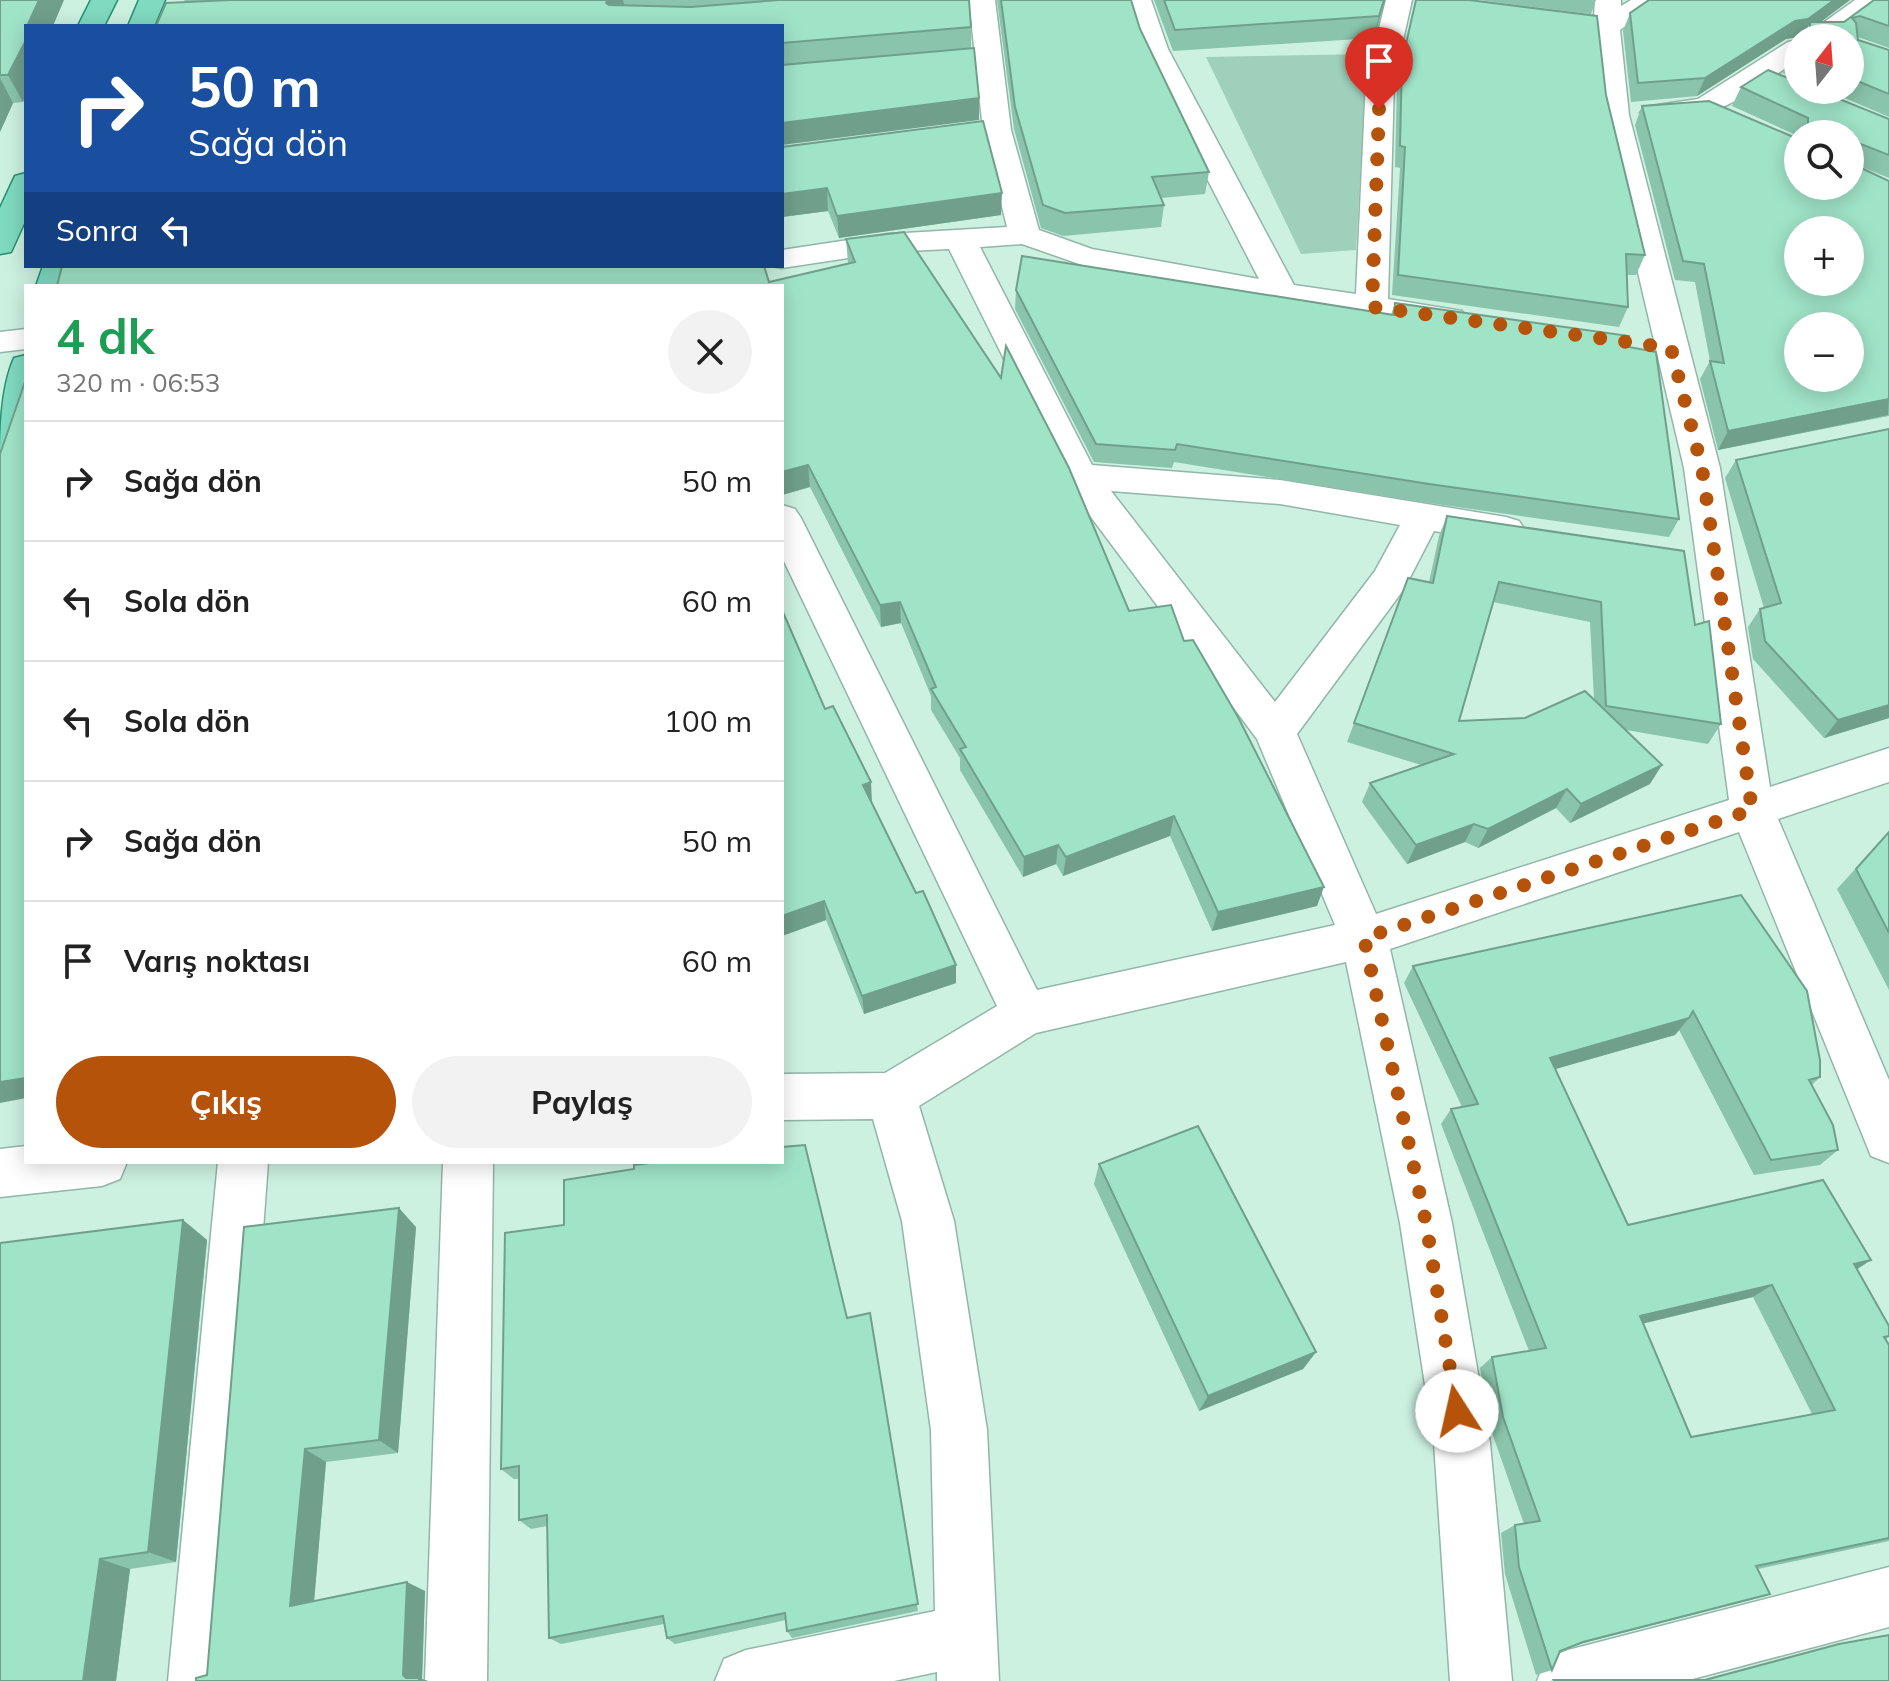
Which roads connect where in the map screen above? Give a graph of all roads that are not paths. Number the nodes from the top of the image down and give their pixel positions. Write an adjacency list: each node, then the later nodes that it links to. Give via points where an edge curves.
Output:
1 (104, 0): 12 (main road)
2 (982, 0): 15 (street)
3 (1138, 0): 29 (street, via 1154,49)
4 (1399, 0): 7 (street); 30 (street, via 1380,80)
5 (1649, 0): 10 (street)
6 (1873, 0): 13 (street)
7 (1428, 5)
8 (176, 13): 9 (street)
9 (146, 14)
10 (1607, 14): 11 (street); 20 (street)
11 (1562, 21)
12 (92, 24)
13 (1840, 24)
14 (1784, 57): 17 (street)
15 (990, 58): 16 (street); 22 (street)
16 (960, 61)
17 (1756, 74): 18 (street); 19 (street)
18 (1783, 85)
19 (1705, 107): 20 (street); 21 (street)
20 (1615, 115): 42 (street, via 1655,346 1717,464 1702,559)
21 (1731, 120)
22 (997, 130): 23 (street); 25 (street)
23 (967, 134)
24 (24, 187): 27 (main road)
25 (1025, 235): 26 (street); 29 (street, via 1085,257)
26 (959, 237): 28 (street); 36 (street)
27 (0, 245)
28 (784, 259)
29 (1282, 293): 30 (street)
30 (1372, 307): 31 (street)
31 (1482, 322)
32 (24, 339): 33 (street)
33 (0, 342)
34 (24, 373): 35 (main road)
35 (0, 459)
36 (1080, 476): 37 (street, via 1280,492); 40 (street)
37 (1422, 518): 39 (street); 40 (street, via 1390,579)
38 (786, 535): 44 (street)
39 (1546, 536)
40 (1275, 732): 43 (street)
41 (1889, 765): 42 (street)
42 (1752, 810): 43 (street); 47 (street)
43 (1364, 938): 44 (street); 57 (street, via 1426,1223 1462,1443)
44 (1025, 1014): 45 (street)
45 (891, 1096): 46 (street); 53 (street, via 928,1221 959,1430)
46 (784, 1097)
47 (1889, 1139)
48 (83, 1164): 51 (street)
49 (243, 1164): 54 (street)
50 (468, 1164): 55 (street)
51 (0, 1173)
52 (1889, 1597): 58 (street)
53 (968, 1658): 56 (street)
54 (199, 1681)
55 (456, 1681)
56 (746, 1681)
57 (1481, 1681)
58 (1568, 1681)

